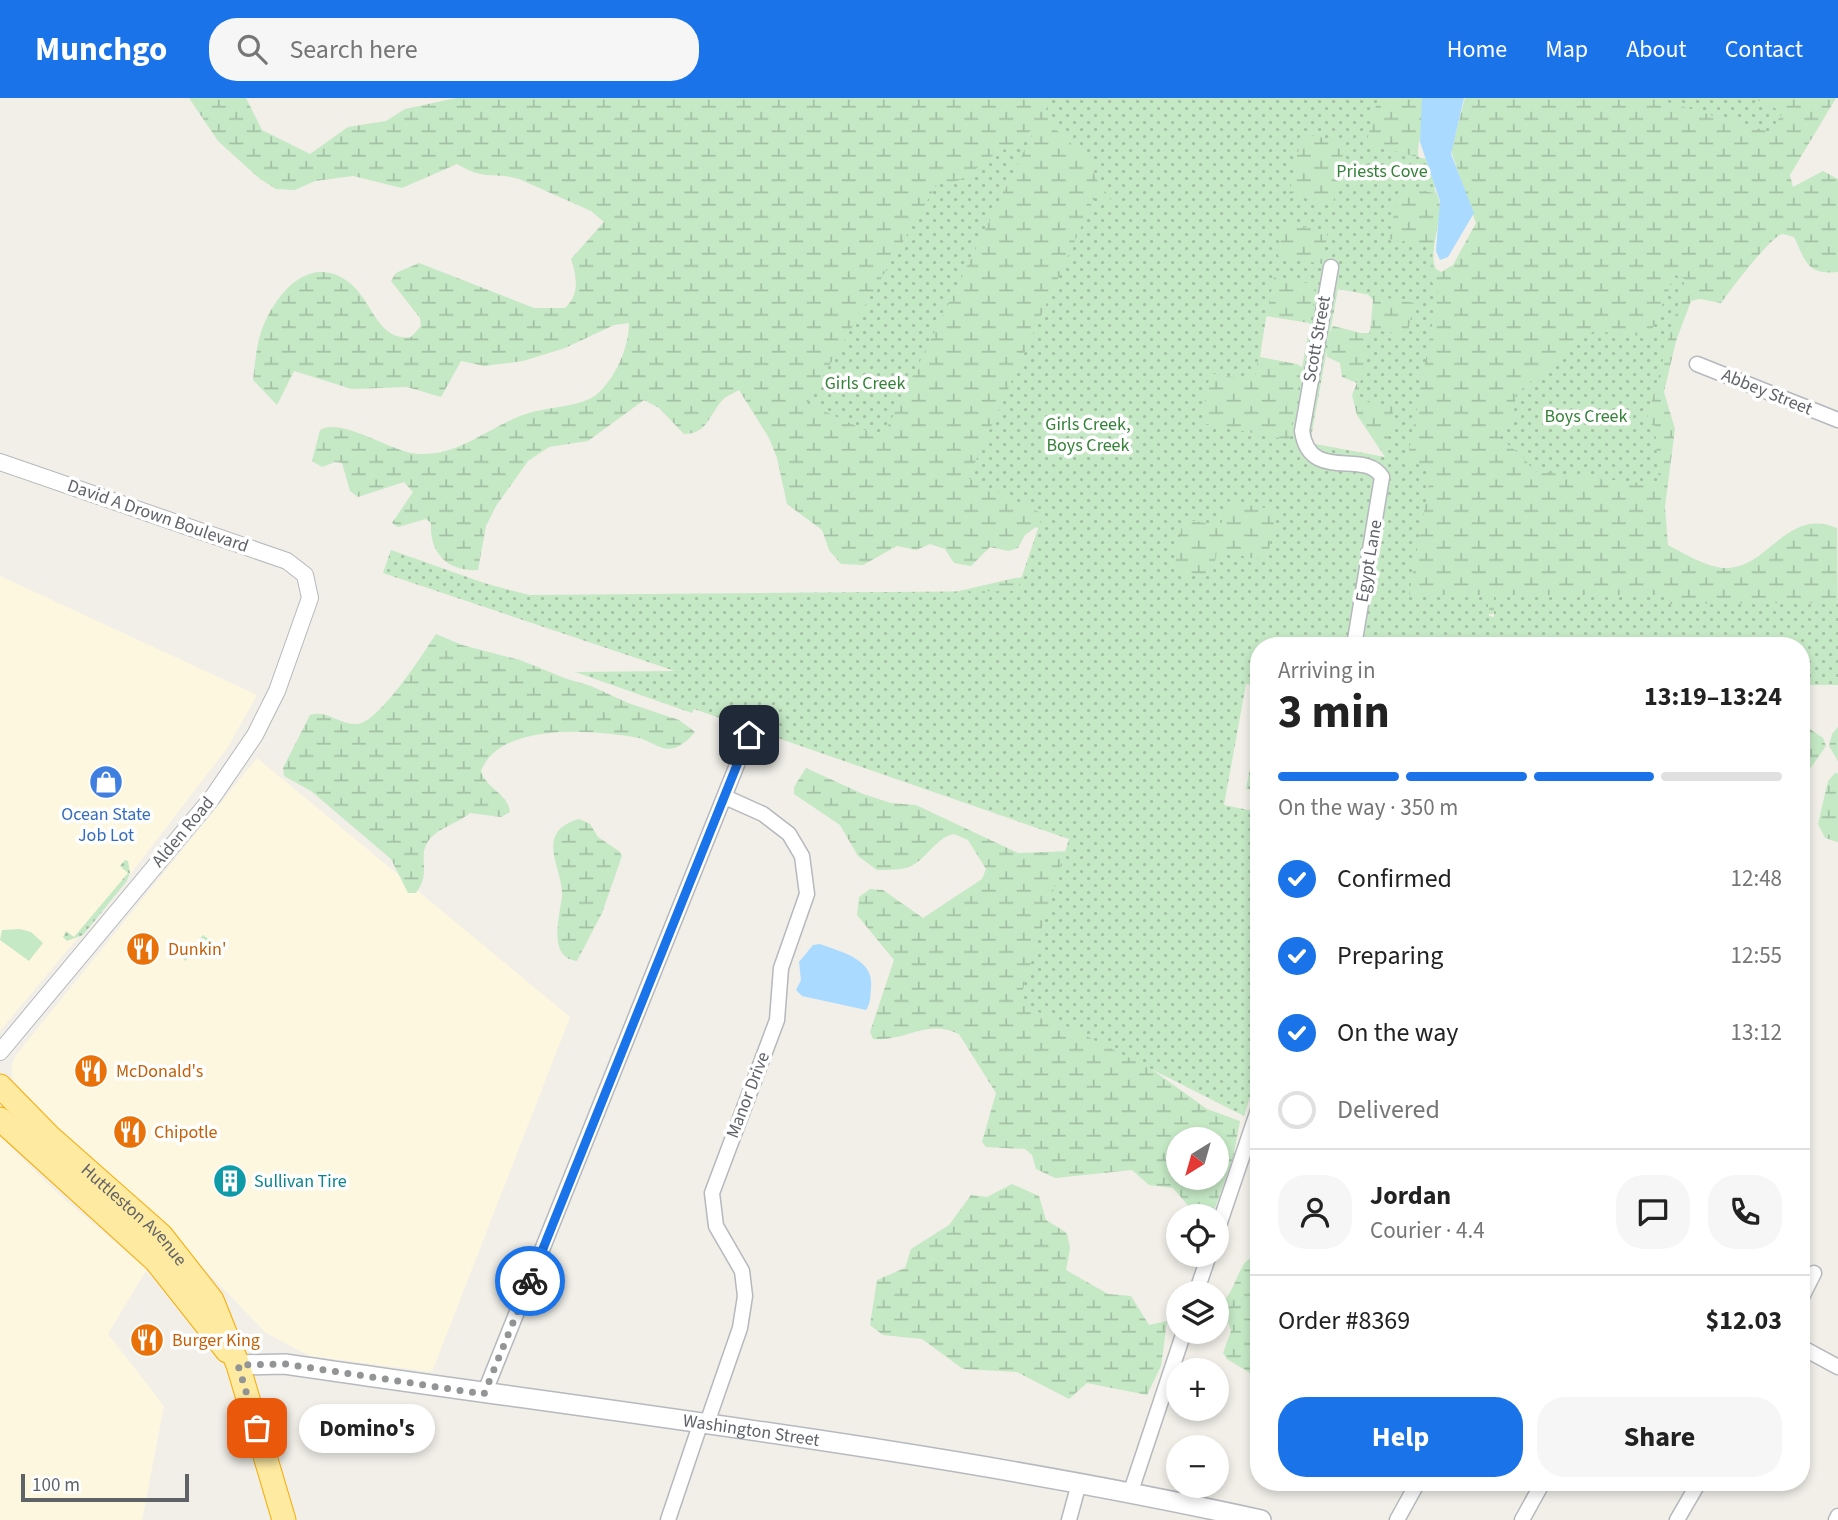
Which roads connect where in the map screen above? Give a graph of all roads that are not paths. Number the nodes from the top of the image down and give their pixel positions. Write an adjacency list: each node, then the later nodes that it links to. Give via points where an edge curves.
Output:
1 (1331, 267): 5 (street, Scott Street, via 1304,411 1304,443 1311,454 1323,460 1373,468)
2 (1697, 363): 3 (street, Abbey Street)
3 (1838, 420)
4 (0, 462): 6 (street, David A Drown Boulevard, via 287,561)
5 (1382, 477): 7 (street, Egypt Lane)
6 (308, 581): 10 (street, Alden Road, via 309,602 285,671 264,719 234,769)
7 (1355, 637)
8 (749, 735): 9 (street)
9 (724, 797): 21 (street); 22 (street, Manor Drive, via 763,814 789,834 805,865 807,894 781,968 774,1031 712,1192 716,1226 742,1271 745,1296 740,1328)
10 (0, 1052)
11 (0, 1086): 19 (highway, Huttleston Avenue, via 182,1259 219,1312)
12 (0, 1119): 19 (highway, Huttleston Avenue, via 156,1261)
13 (1250, 1134): 14 (street)
14 (1226, 1204)
15 (1814, 1273): 16 (street)
16 (1810, 1281)
17 (1180, 1344): 24 (street)
18 (1810, 1352): 20 (street)
19 (238, 1365): 21 (main road, Washington Street, via 285,1364); 28 (highway, Huttleston Avenue)
20 (1838, 1367)
21 (484, 1394): 22 (main road, Washington Street)
22 (703, 1425): 23 (main road, Washington Street); 29 (street, Manor Drive)
23 (1079, 1483): 24 (main road, Washington Street); 30 (street)
24 (1131, 1491): 31 (main road, Washington Street)
25 (1413, 1491): 32 (street)
26 (1538, 1491): 33 (street)
27 (1694, 1491): 34 (street)
28 (284, 1520)
29 (668, 1520)
30 (1069, 1520)
31 (1261, 1520)
32 (1397, 1520)
33 (1522, 1520)
34 (1677, 1520)

